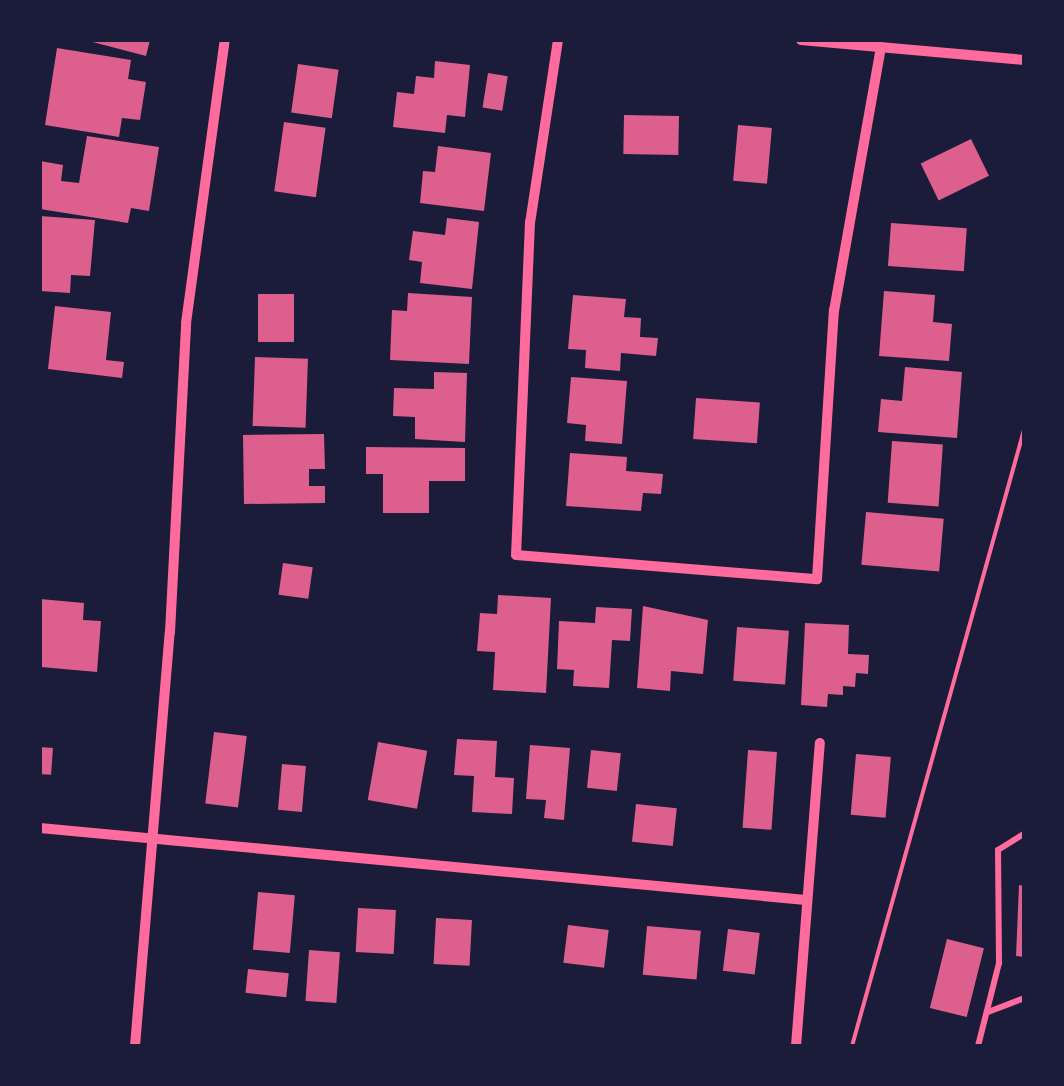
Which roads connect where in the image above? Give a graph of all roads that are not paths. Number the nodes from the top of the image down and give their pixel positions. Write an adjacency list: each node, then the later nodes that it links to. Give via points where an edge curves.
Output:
1 (225, 40): 9 (street, via 186,324)
2 (558, 40): 4 (street, via 530,222 516,555 817,580 834,311)
3 (801, 40): 4 (street)
4 (881, 47): 5 (street)
5 (1024, 60)
6 (820, 743): 10 (street)
7 (40, 828): 9 (street)
8 (1024, 834): 12 (lane, via 998,850 999,963)
9 (154, 838): 10 (street); 13 (street)
10 (806, 900): 14 (street)
11 (1024, 998): 12 (lane)
12 (987, 1012): 15 (lane)
13 (135, 1046)
14 (796, 1046)
15 (978, 1046)

